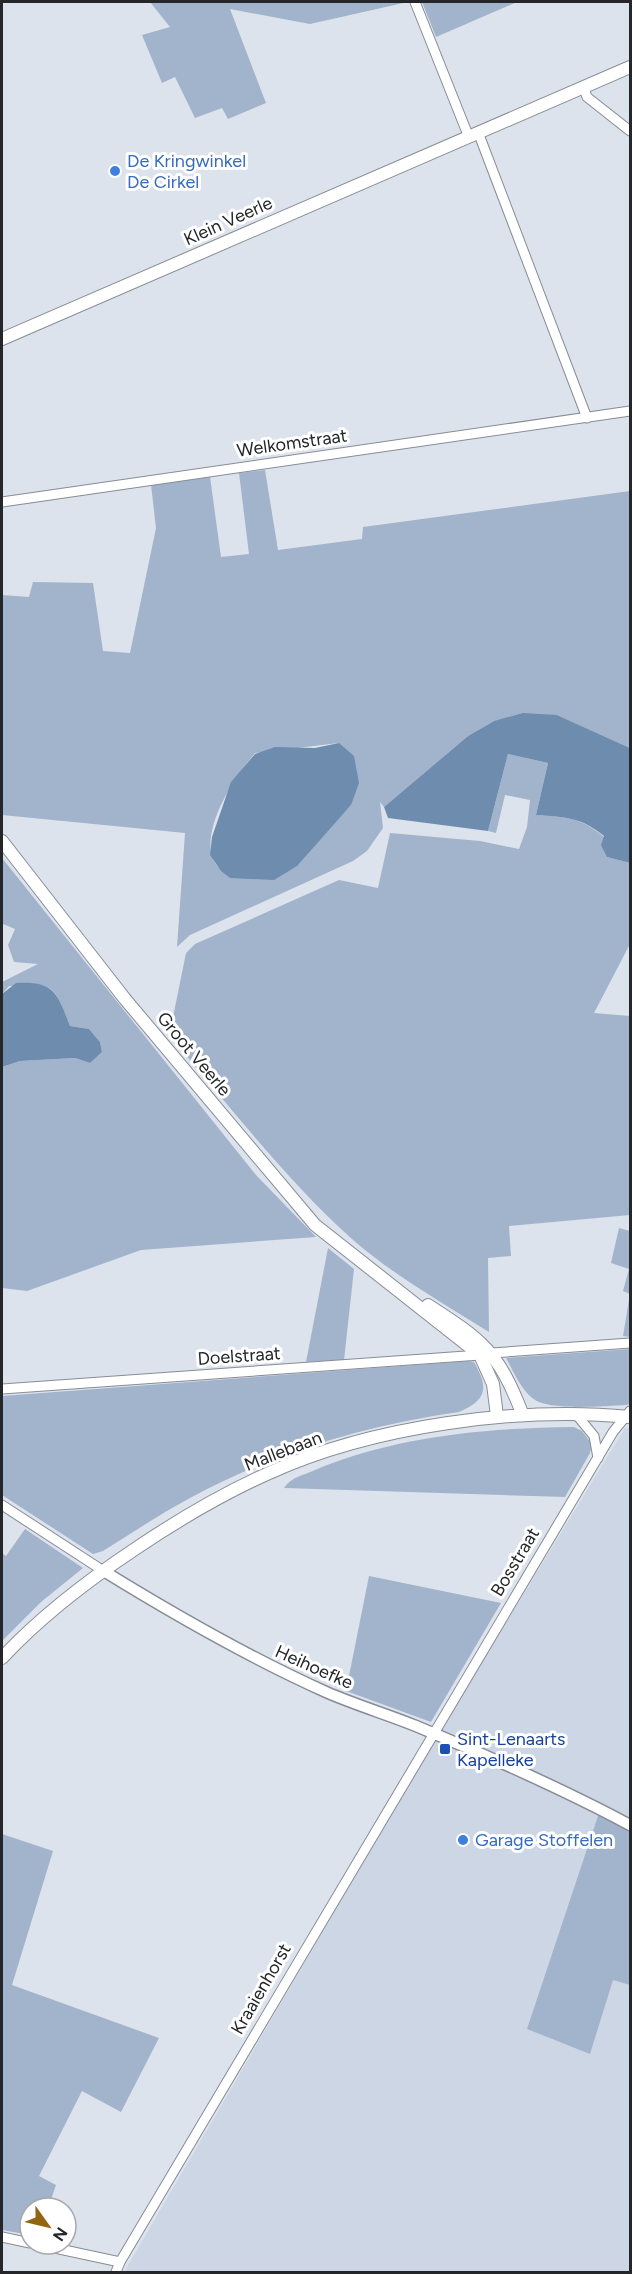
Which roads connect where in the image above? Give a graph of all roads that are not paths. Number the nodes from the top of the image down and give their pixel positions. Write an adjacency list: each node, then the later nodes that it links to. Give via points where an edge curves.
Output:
1 (415, 2): 5 (street)
2 (630, 67): 3 (main road, Klein Veerle)
3 (584, 88): 4 (street, via 587,98); 5 (main road, Klein Veerle)
4 (630, 131)
5 (473, 134): 6 (main road, Klein Veerle); 8 (street)
6 (2, 339)
7 (630, 411): 8 (street, Welkomstraat)
8 (587, 418): 9 (street, Welkomstraat)
9 (2, 502)
10 (2, 841): 12 (main road, Groot Veerle, via 125,999 315,1225)
11 (630, 1343): 12 (street, Doelstraat)
12 (486, 1354): 13 (street, Doelstraat); 14 (main road, Groot Veerle, via 510,1383); 17 (main road, Groot Veerle)
13 (2, 1389)
14 (522, 1413): 15 (main road, Mallebaan); 17 (main road, Mallebaan)
15 (575, 1413): 16 (main road, Mallebaan); 18 (street, via 594,1436)
16 (628, 1415): 18 (street, Bosstraat)
17 (497, 1416): 20 (main road, Mallebaan, via 394,1434 271,1472 183,1517)
18 (598, 1458): 22 (street, Bosstraat)
19 (2, 1504): 20 (street, Heihoefke)
20 (102, 1570): 21 (main road, Mallebaan); 22 (street, Heihoefke, via 190,1624 278,1669)
21 (2, 1658)
22 (431, 1733): 23 (street, Heihoefke); 27 (street, Kraaienhorst)
23 (630, 1826)
24 (2, 2237): 25 (street)
25 (18, 2240)
26 (78, 2253): 27 (street)
27 (120, 2262): 28 (street, Kraaienhorst)
28 (116, 2272)

